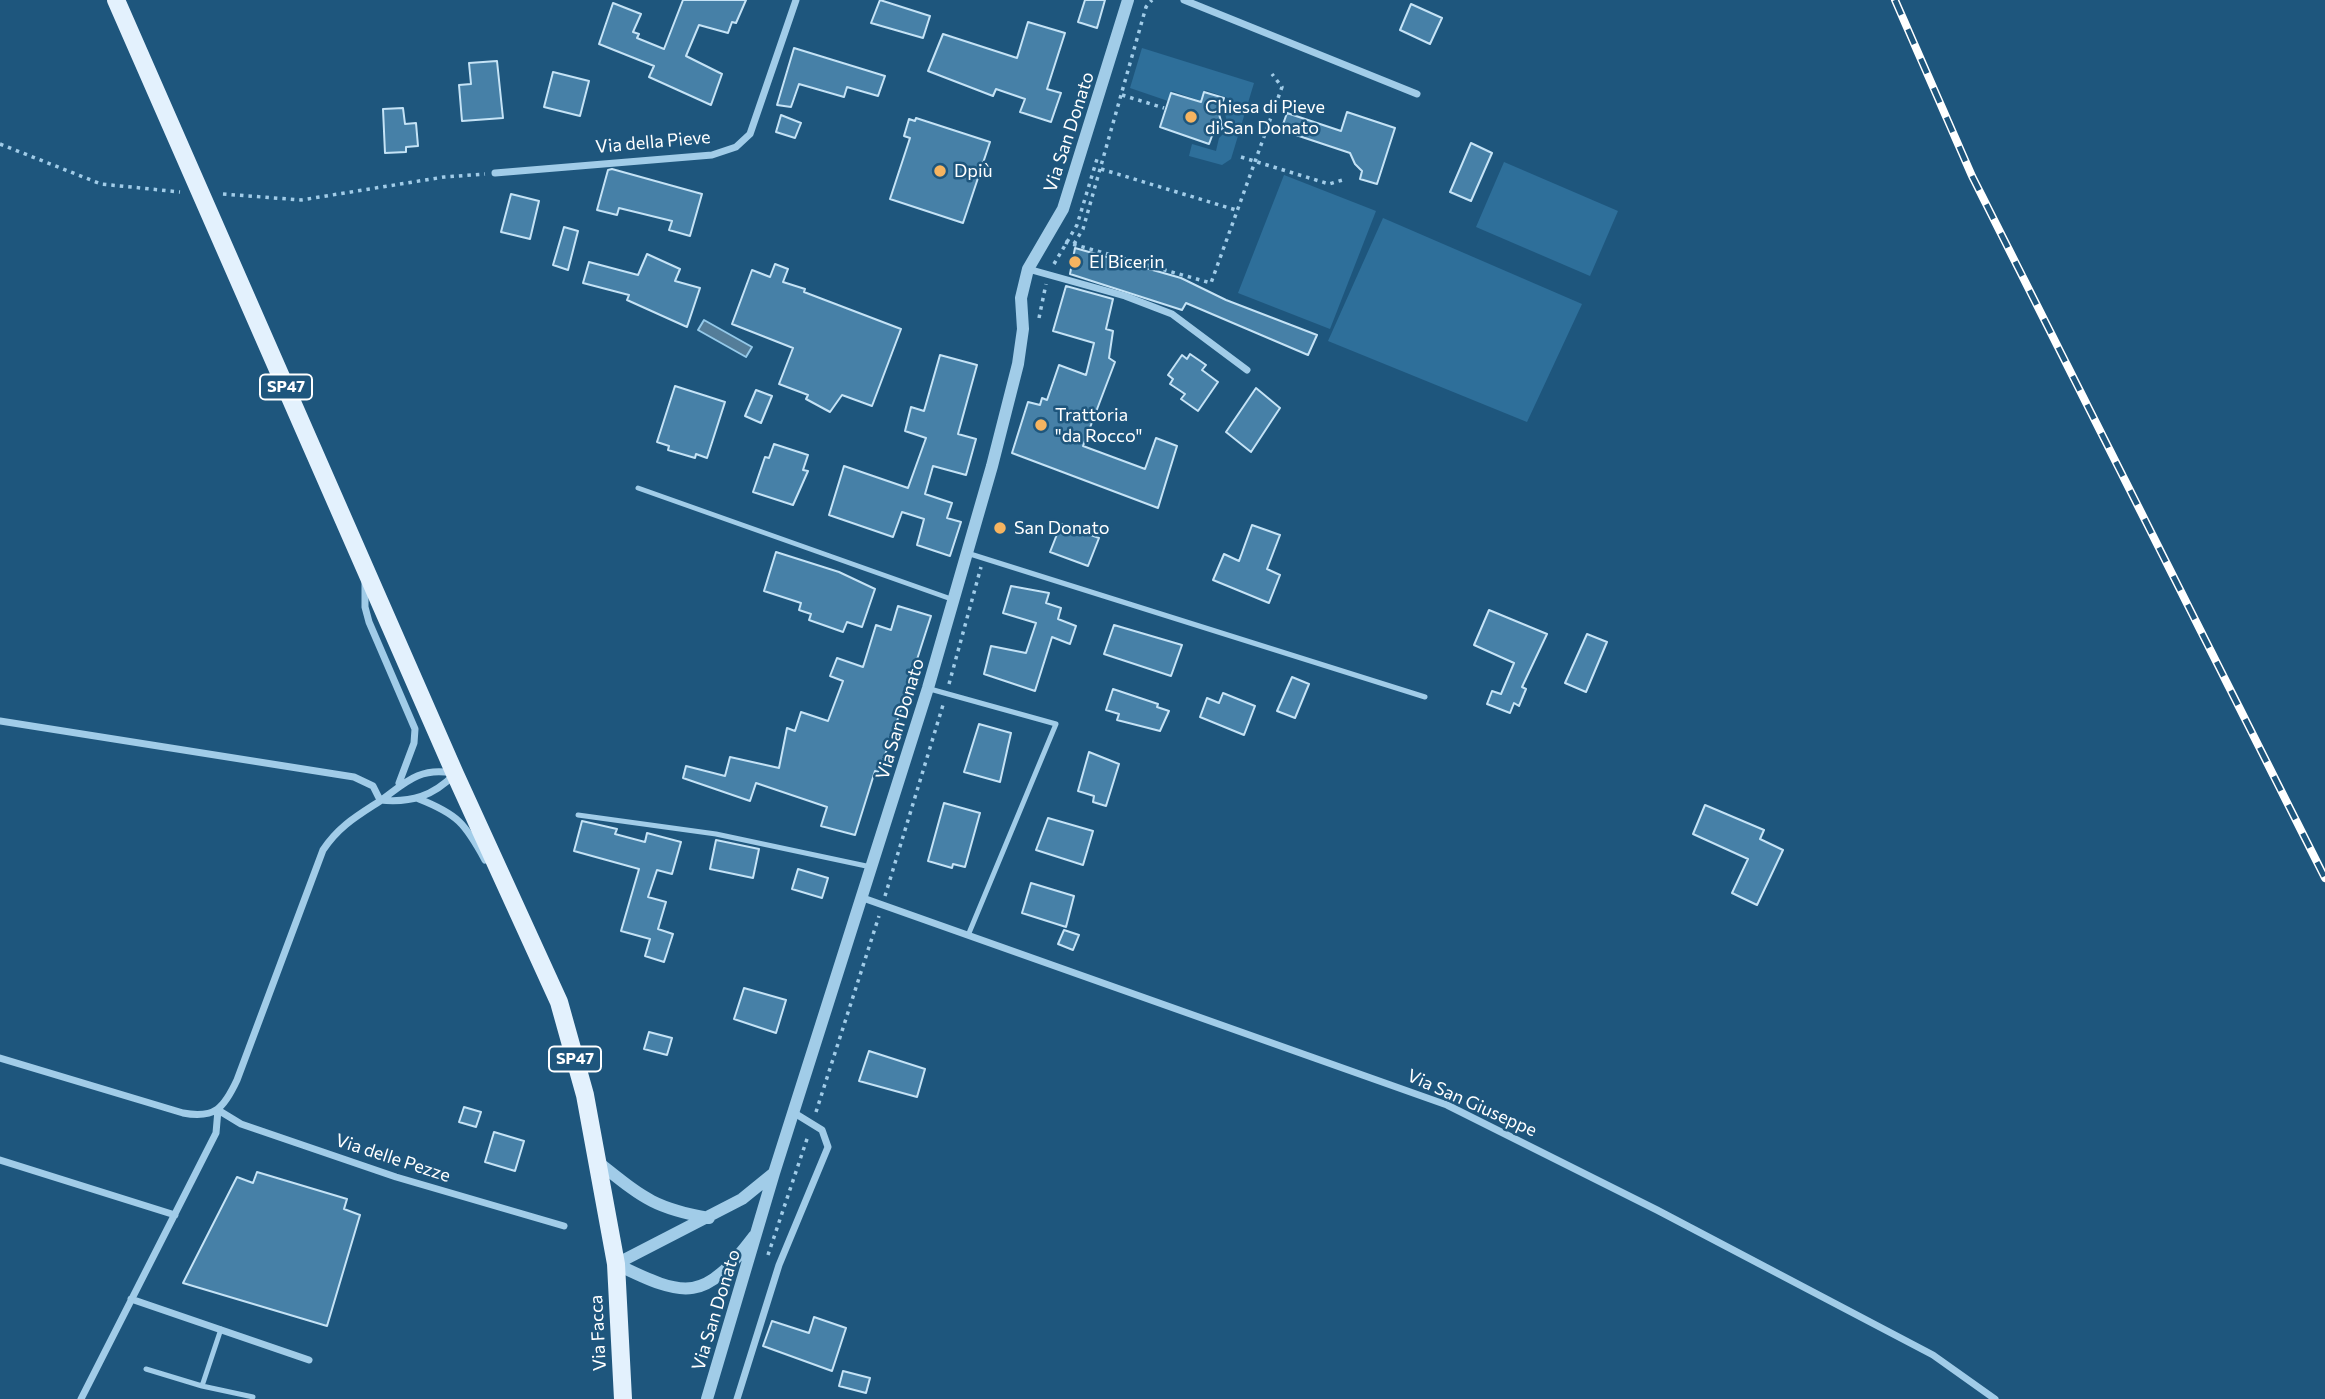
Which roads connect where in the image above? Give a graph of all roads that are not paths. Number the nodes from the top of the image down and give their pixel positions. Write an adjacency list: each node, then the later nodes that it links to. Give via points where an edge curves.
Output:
1 (117, 0): 11 (main road, SP47)
2 (796, 0): 6 (street, Via della Pieve, via 750,134 736,147 712,155)
3 (1128, 0): 7 (street, Via San Donato, via 1063,209)
4 (1184, 0): 5 (street)
5 (1417, 94)
6 (495, 173)
7 (1028, 269): 8 (street, via 1172,314); 10 (street, Via San Donato, via 1020,298 1023,329 1018,364)
8 (1247, 370)
9 (638, 488): 12 (lane)
10 (967, 553): 12 (street, Via San Donato); 14 (lane)
11 (366, 570): 16 (main road, SP47); 17 (street, via 363,594 369,622 415,729)
12 (954, 600): 13 (street, Via San Donato)
13 (928, 688): 21 (street, Via San Donato); 23 (lane, via 1056,724)
14 (1425, 697)
15 (0, 721): 19 (street, via 354,777 373,786)
16 (454, 774): 17 (street, via 428,771); 18 (street); 24 (main road, SP47)
17 (400, 783): 19 (street)
18 (419, 799): 19 (street); 24 (street, via 452,813 463,825)
19 (380, 800): 26 (street, via 346,821 323,850 237,1080)
20 (578, 815): 21 (lane, via 716,834)
21 (872, 867): 22 (street, Via San Donato)
22 (863, 898): 23 (street, Via San Giuseppe); 27 (street, Via San Donato)
23 (970, 933): 46 (street, Via San Giuseppe, via 1447,1105 1933,1355)
24 (539, 958): 29 (main road, SP47, via 559,1002)
25 (0, 1058): 26 (street, via 183,1113 200,1116)
26 (218, 1110): 31 (street, via 216,1133); 33 (street, Via delle Pezze, via 241,1124 396,1177)
27 (796, 1114): 30 (street, Via San Donato); 45 (street, via 822,1130 828,1147 779,1265)
28 (0, 1160): 31 (street)
29 (599, 1163): 32 (street, via 638,1195 670,1211); 35 (main road, SP47)
30 (774, 1173): 32 (street); 34 (street, Via San Donato)
31 (175, 1215): 36 (street)
32 (709, 1218): 35 (street)
33 (564, 1226)
34 (758, 1231): 35 (street, Via San Donato, via 726,1270 706,1286 681,1290 658,1285); 44 (street, Via San Donato)
35 (616, 1265): 43 (main road, Via Facca / SP47)
36 (131, 1299): 37 (street); 42 (street)
37 (222, 1329): 38 (street); 40 (lane)
38 (309, 1360)
39 (146, 1369): 40 (lane)
40 (202, 1386): 41 (lane)
41 (253, 1397)
42 (81, 1399)
43 (623, 1399)
44 (707, 1399)
45 (737, 1399)
46 (1995, 1399)

